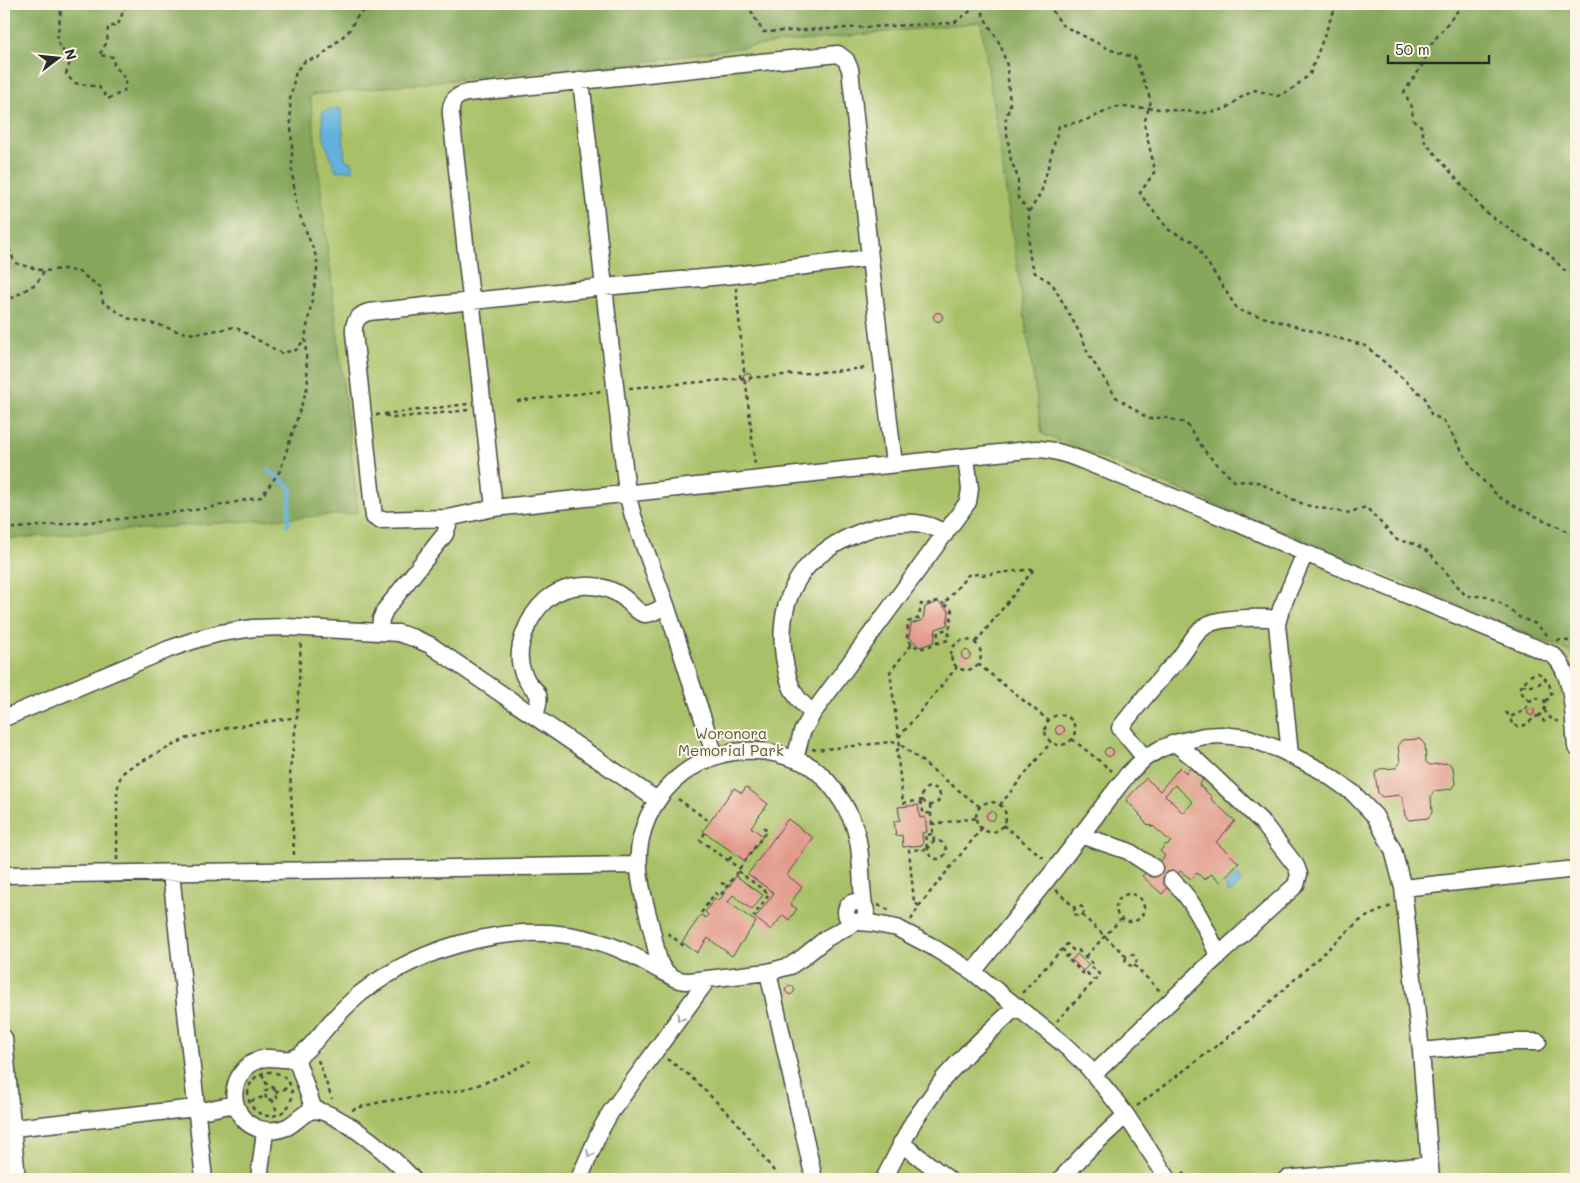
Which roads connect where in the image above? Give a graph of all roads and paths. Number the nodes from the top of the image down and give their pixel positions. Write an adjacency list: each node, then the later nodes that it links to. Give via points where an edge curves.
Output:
1 (58, 4): 2 (path, via 61,9 57,41 70,62 66,74 74,83 99,87 108,99 124,91 126,79 114,65 113,56 99,55 107,42 108,27 118,25)
2 (126, 4)
3 (372, 4): 19 (path, via 320,57 305,61 296,71 290,100 292,173 297,208 317,259)
4 (747, 4): 10 (path, via 763,32 954,23 980,4 1002,46 1007,66 1010,105 1006,131 1018,178 1018,198)
5 (1048, 4): 9 (path, via 1062,25 1111,50 1135,58 1151,101)
6 (1339, 4): 9 (path, via 1310,74 1292,89 1278,96 1256,90 1226,109 1204,113)
7 (1463, 4): 14 (path, via 1432,43 1404,92 1412,107 1413,120 1422,127 1425,142 1484,211 1548,253 1564,270)
8 (581, 80): 12 (lane, via 841,55 850,69); 16 (lane); 17 (lane, via 467,93 453,100 451,115)
9 (1148, 108): 10 (path, via 1116,107 1084,121 1059,126 1041,193); 35 (path, via 1144,123 1155,171 1140,192 1169,230 1194,242 1238,310 1366,346 1425,398 1431,414 1444,421 1474,472 1498,496)
10 (1029, 212): 48 (path, via 1029,254 1035,272 1052,283 1096,370 1116,397 1149,419 1163,417 1186,423 1207,454 1234,481 1257,482 1305,505 1347,513 1366,507 1397,540 1415,544 1429,552 1466,596 1486,596 1536,624 1551,639)
11 (4, 242): 13 (path, via 15,263)
12 (870, 258): 15 (lane); 20 (lane)
13 (44, 271): 18 (path, via 37,282); 19 (path, via 64,269 79,272 100,287 103,302 127,318 180,332 195,334 235,327 282,352 296,350)
14 (1576, 274)
15 (734, 275): 16 (lane); 21 (path, via 744,371)
16 (604, 287): 17 (lane); 22 (lane)
17 (471, 302): 24 (lane); 26 (lane, via 369,312 358,318 354,333)
18 (4, 303)
19 (305, 338): 33 (path, via 308,385 280,471 261,497 202,509 112,520)
20 (882, 367): 21 (path); 28 (lane)
21 (740, 378): 22 (path); 29 (path, via 746,384)
22 (615, 390): 23 (path); 30 (lane)
23 (517, 402)
24 (476, 407): 25 (path); 25 (path, via 394,418); 31 (lane)
25 (384, 414): 26 (path)
26 (363, 417): 32 (lane, via 375,519)
27 (966, 457): 28 (lane); 34 (lane, via 970,498); 36 (lane, via 1036,449 1059,452)
28 (894, 464): 29 (lane)
29 (757, 479): 30 (lane)
30 (627, 493): 31 (lane); 38 (lane)
31 (494, 508): 32 (lane)
32 (448, 518): 42 (lane, via 445,534 384,613)
33 (4, 528)
34 (946, 534): 57 (lane); 57 (lane, via 932,526 915,523 875,528 833,545 804,570 787,603 783,644 793,693)
35 (1576, 536)
36 (1305, 553): 39 (lane); 64 (lane, via 1553,655 1568,680)
37 (944, 604): 41 (path, via 952,610); 44 (path, via 968,575 1034,569); 45 (path, via 938,600 921,604 920,618 908,622 907,639)
38 (666, 605): 58 (lane, via 644,614 618,594 591,586 568,590 546,600 526,627 521,652 522,672 539,696); 73 (lane)
39 (1278, 620): 72 (lane); 74 (lane, via 1222,620 1199,632 1120,728)
40 (301, 628): 42 (lane); 61 (path); 62 (lane, via 253,628 201,638)
41 (950, 628): 43 (path); 46 (path, via 938,632)
42 (380, 632): 58 (lane, via 406,635 430,645)
43 (948, 640): 46 (path); 47 (path)
44 (976, 642): 47 (path, via 966,639); 49 (path, via 982,656)
45 (912, 644): 46 (path, via 920,649); 67 (path, via 890,672)
46 (938, 644)
47 (954, 645): 50 (path, via 950,655)
48 (1576, 645)
49 (978, 664): 50 (path, via 968,670); 63 (path)
50 (956, 667): 67 (path)
51 (1545, 678): 52 (path, via 1534,686); 52 (path, via 1537,673); 54 (path, via 1552,695)
52 (1522, 685): 53 (path, via 1520,690)
53 (1529, 700): 54 (path, via 1538,698); 59 (path, via 1524,711)
54 (1545, 702): 55 (path)
55 (1544, 710): 60 (path); 64 (path, via 1554,722)
56 (1506, 712): 59 (path)
57 (813, 713): 71 (lane)
58 (535, 716): 76 (lane)
59 (1510, 716): 60 (path, via 1512,724 1519,727)
60 (1539, 716): 65 (path)
61 (297, 717): 99 (path, via 290,771); 102 (path, via 227,728 185,739 127,769 121,775 117,790)
62 (4, 718)
63 (1048, 720): 66 (path, via 1059,714 1068,717 1074,725); 68 (path, via 1044,732)
64 (1573, 720): 70 (lane)
65 (1546, 725)
66 (1072, 739): 68 (path, via 1063,745); 75 (path)
67 (900, 741): 71 (path); 77 (path, via 897,750 903,803); 80 (path)
68 (1050, 742): 79 (path)
69 (1175, 743): 72 (lane, via 1204,736 1230,735 1260,741); 74 (lane); 128 (lane, via 1262,822 1298,870 1296,885)
70 (1576, 747)
71 (796, 752): 73 (lane, via 739,751); 95 (lane, via 844,803 856,832)
72 (1290, 755): 110 (lane, via 1338,781 1369,809 1393,850)
73 (715, 756): 76 (lane, via 684,771)
74 (1145, 758): 75 (lane)
75 (1123, 780): 90 (lane)
76 (661, 795): 83 (path); 96 (lane, via 646,820)
77 (922, 800): 78 (path); 78 (path, via 924,791 936,789 938,800); 81 (path, via 924,814)
78 (930, 805): 81 (path)
79 (1000, 805): 80 (path, via 988,802); 86 (path, via 1006,813)
80 (980, 807): 82 (path)
81 (930, 813): 84 (path)
82 (977, 818): 84 (path); 87 (path)
83 (709, 821)
84 (932, 824): 89 (path)
85 (760, 825): 100 (path, via 767,830)
86 (1003, 825): 87 (path, via 993,831); 103 (path)
87 (982, 828): 112 (path)
88 (705, 833): 94 (path, via 700,840)
89 (933, 834): 91 (path); 92 (path, via 926,835)
90 (1080, 835): 97 (lane, via 1128,851); 103 (lane)
91 (934, 842): 92 (path); 92 (path, via 939,841 946,848 942,858 936,858)
92 (928, 849): 112 (path, via 909,850 914,902)
93 (733, 854): 94 (path)
94 (728, 860): 100 (path)
95 (861, 864): 111 (lane); 113 (lane)
96 (638, 865): 99 (lane); 124 (lane)
97 (1154, 868)
98 (1576, 869): 110 (lane)
99 (295, 870): 101 (lane)
100 (739, 870): 107 (path); 108 (path)
101 (171, 873): 102 (lane); 155 (lane)
102 (118, 874): 104 (lane)
103 (1051, 874): 114 (path); 133 (lane)
104 (4, 875)
105 (1172, 880): 128 (lane, via 1199,916)
106 (721, 882): 107 (path)
107 (728, 885): 115 (path, via 720,896 715,893)
108 (761, 888): 109 (path); 117 (path, via 770,894)
109 (759, 892)
110 (1404, 894): 144 (lane); 158 (path, via 1358,922 1223,1041)
111 (865, 906): 113 (lane, via 856,901); 119 (lane, via 866,917); 120 (lane)
112 (920, 906): 120 (path)
113 (847, 907): 119 (lane, via 848,919); 123 (lane)
114 (1076, 908): 116 (path, via 1076,915); 116 (path, via 1083,908)
115 (701, 913)
116 (1082, 915): 122 (path)
117 (753, 917)
118 (1121, 919): 118 (path, via 1116,913 1120,898 1130,894 1141,899 1144,910 1139,920 1132,923); 122 (path)
119 (857, 922): 120 (lane); 123 (lane)
120 (904, 924): 133 (lane, via 931,946)
121 (666, 932): 125 (path)
122 (1106, 937): 129 (path); 130 (path)
123 (823, 941): 132 (lane, via 796,962)
124 (655, 946): 127 (lane, via 640,952); 134 (lane, via 661,966)
125 (686, 948)
126 (1062, 949): 129 (path, via 1067,944); 136 (path, via 1068,955 1066,957); 137 (path)
127 (627, 952): 134 (lane); 142 (lane, via 591,940 544,933 500,936 449,947 376,982 342,1010)
128 (1218, 956): 138 (lane)
129 (1086, 957): 136 (path, via 1100,975)
130 (1127, 957): 131 (path, via 1128,964); 131 (path, via 1135,957)
131 (1134, 965): 138 (path)
132 (768, 972): 135 (lane); 170 (lane)
133 (973, 972): 137 (lane)
134 (671, 976): 135 (lane, via 686,981)
135 (708, 979): 143 (lane, one-way to 143)
136 (1094, 980): 139 (path)
137 (1019, 1000): 148 (lane); 162 (lane, via 944,1078)
138 (1170, 1002): 148 (lane)
139 (1056, 1022)
140 (4, 1038): 160 (lane)
141 (1538, 1042): 144 (lane)
142 (312, 1044): 145 (lane); 159 (path)
143 (656, 1050): 168 (lane, one-way to 168, via 607,1118); 169 (path, via 689,1075 736,1121)
144 (1421, 1051): 163 (lane)
145 (296, 1058): 154 (lane, via 262,1059 245,1068 235,1087); 156 (lane)
146 (530, 1061): 159 (path, via 486,1082 455,1091 364,1106 346,1113)
147 (262, 1073): 149 (path, via 279,1074); 150 (path); 154 (path, via 250,1085)
148 (1094, 1074): 158 (lane)
149 (291, 1087): 151 (path); 157 (path, via 290,1103)
150 (269, 1089): 151 (path, via 274,1087); 152 (path, via 264,1090)
151 (275, 1092): 153 (path, via 277,1097)
152 (266, 1096): 153 (path, via 267,1101); 154 (path)
153 (272, 1099): 157 (path)
154 (243, 1103): 155 (lane); 157 (path, via 261,1113); 161 (lane, via 240,1114 253,1127)
155 (196, 1110): 160 (lane); 165 (lane)
156 (314, 1110): 159 (lane); 161 (lane, via 288,1126)
157 (278, 1114)
158 (1126, 1115): 173 (lane); 174 (lane)
159 (339, 1120): 167 (lane, via 383,1150)
160 (13, 1128): 164 (lane)
161 (264, 1131): 166 (lane)
162 (901, 1143): 171 (lane); 172 (lane)
163 (1430, 1172): 175 (lane)
164 (18, 1179)
165 (204, 1179)
166 (259, 1179)
167 (414, 1179)
168 (579, 1179)
169 (780, 1179)
170 (814, 1179)
171 (884, 1179)
172 (948, 1179)
173 (1061, 1179)
174 (1168, 1179)
175 (1286, 1179)

